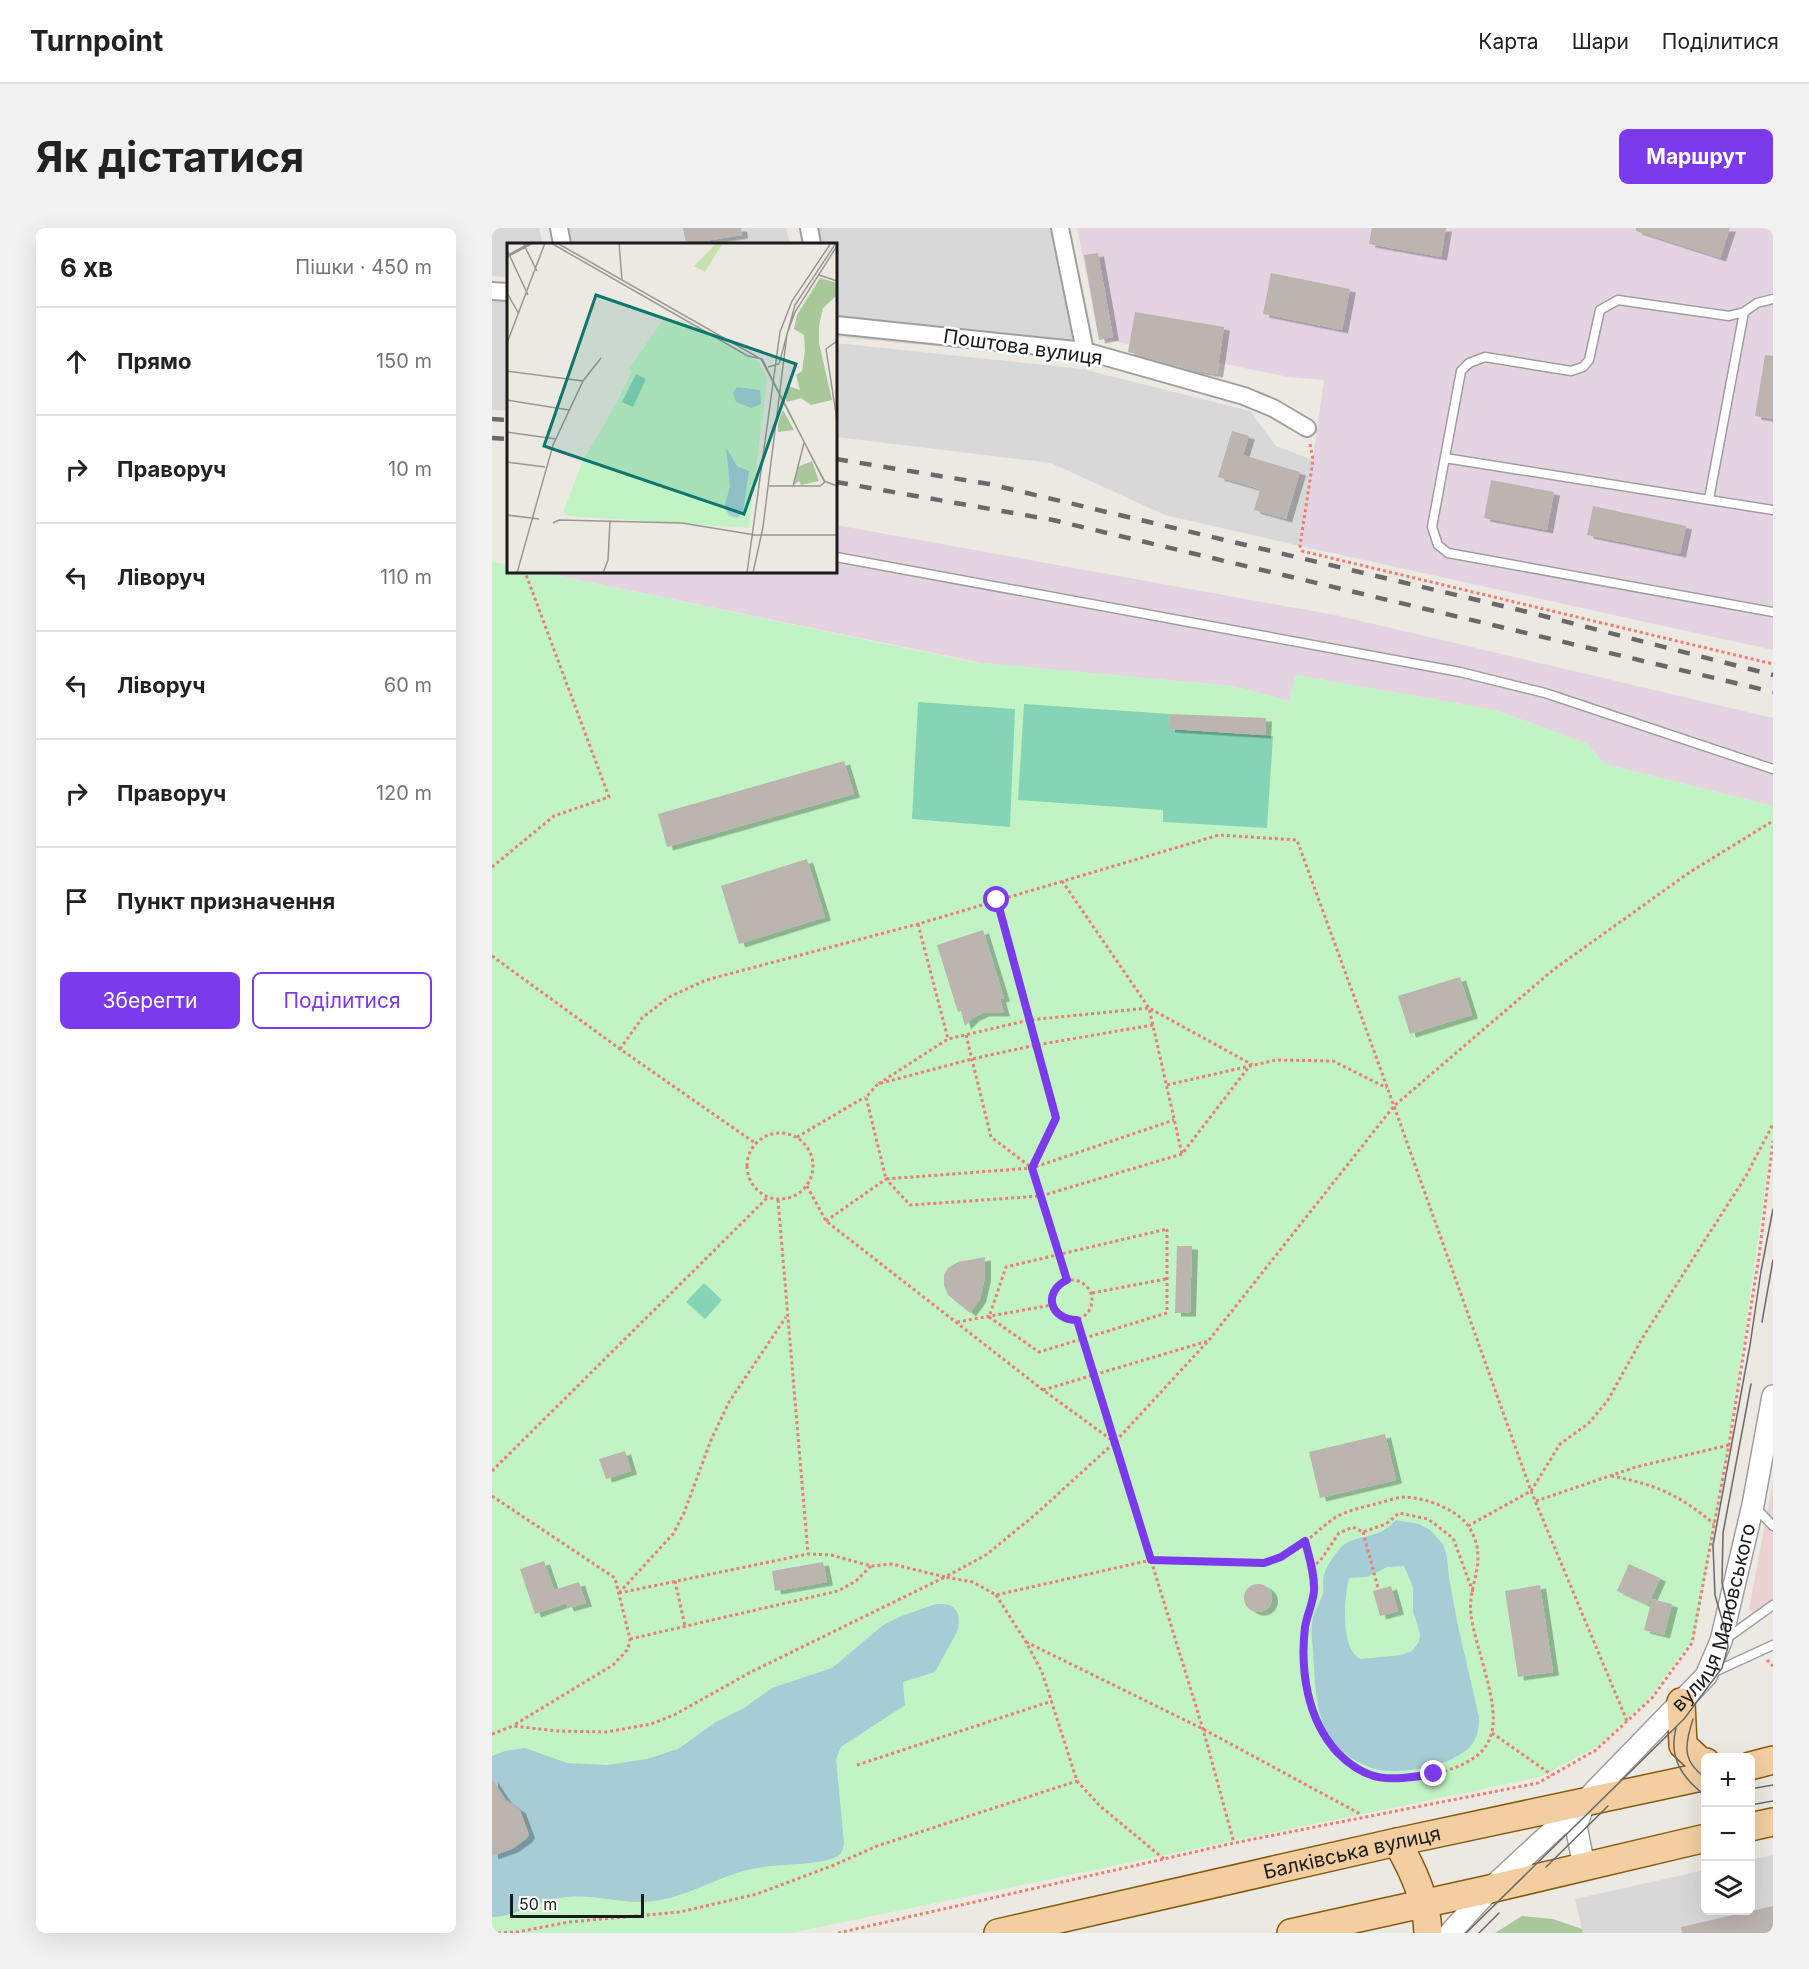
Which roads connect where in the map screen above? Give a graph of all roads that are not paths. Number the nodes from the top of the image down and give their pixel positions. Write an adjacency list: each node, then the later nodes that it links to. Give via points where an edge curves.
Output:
1 (559, 228): 4 (street)
2 (809, 228): 5 (street)
3 (1060, 228): 11 (street)
4 (562, 243)
5 (812, 243)
6 (492, 291): 7 (street)
7 (507, 292)
8 (1773, 299): 9 (lane)
9 (1744, 312): 13 (lane, via 1729,316 1618,300 1600,310 1589,360 1583,367 1571,371 1485,357 1469,363 1461,371); 14 (lane)
10 (837, 325): 11 (street, Поштова вулиця)
11 (1085, 351): 12 (street, Поштова вулиця, via 1244,396)
12 (1306, 428)
13 (1445, 458): 14 (lane); 17 (lane, via 1432,527 1438,545 1448,553)
14 (1709, 499): 15 (lane)
15 (1773, 510)
16 (837, 557): 18 (lane, via 1460,672 1545,693)
17 (1773, 612)
18 (1773, 770)
19 (1773, 1396): 20 (street, вулиця Маловського)
20 (1753, 1505): 21 (lane); 23 (street, вулиця Маловського)
21 (1773, 1526)
22 (1773, 1605): 23 (lane)
23 (1721, 1641): 25 (street, вулиця Маловського)
24 (1773, 1645): 25 (lane)
25 (1706, 1676): 26 (street, вулиця Маловського)
26 (1681, 1702): 28 (main road, via 1683,1745); 31 (street, вулиця Маловського)
27 (1773, 1760): 29 (main road)
28 (1701, 1761)
29 (1755, 1765)
30 (1701, 1777): 31 (main road, Балківська вулиця)
31 (1586, 1800): 35 (main road, Балківська вулиця); 36 (street, via 1576,1826); 37 (street, вулиця Маловського)
32 (1773, 1822): 33 (main road)
33 (1755, 1826)
34 (1701, 1839): 36 (main road)
35 (1397, 1842): 38 (main road); 39 (main road, Балківська вулиця)
36 (1584, 1866): 37 (main road)
37 (1490, 1889): 38 (main road); 42 (street, вулиця Маловського)
38 (1425, 1904): 40 (main road); 41 (main road)
39 (998, 1933)
40 (1291, 1933)
41 (1428, 1933)
42 (1450, 1933)

